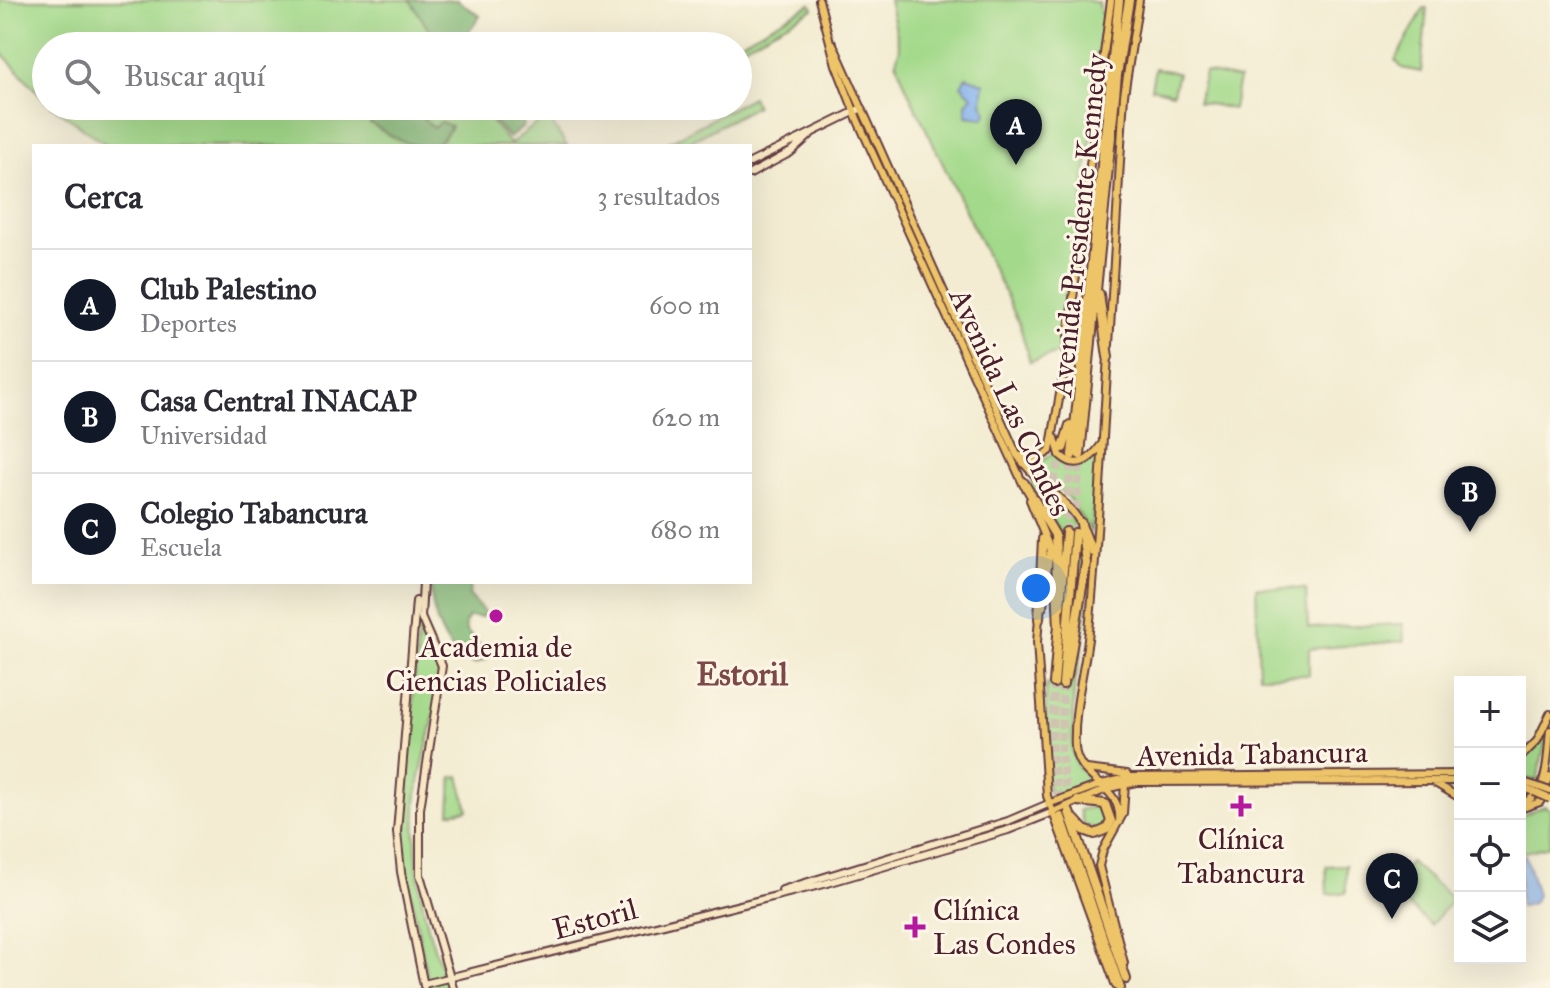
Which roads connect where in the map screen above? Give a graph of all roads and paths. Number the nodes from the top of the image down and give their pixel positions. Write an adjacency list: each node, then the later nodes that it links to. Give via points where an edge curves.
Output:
1 (819, 0): 6 (main road, Avenida Las Condes)
2 (1111, 0): 9 (main road)
3 (1119, 0): 15 (highway, Avenida Presidente Kennedy)
4 (1129, 0): 16 (highway, Avenida Presidente Kennedy)
5 (1139, 0): 18 (main road, via 1124,95)
6 (828, 34): 7 (main road, Avenida Las Condes); 8 (main road, Avenida Las Condes)
7 (862, 108): 8 (main road); 24 (main road, Avenida Las Condes)
8 (854, 112): 10 (main road); 25 (main road, Avenida Las Condes)
9 (1096, 120): 15 (highway); 19 (main road)
10 (813, 133): 11 (main road); 12 (main road)
11 (785, 144): 12 (main road); 13 (main road)
12 (791, 152): 14 (main road)
13 (752, 162)
14 (752, 173)
15 (1099, 179): 17 (highway, Avenida Presidente Kennedy)
16 (1097, 278): 18 (highway); 20 (highway, Avenida Presidente Kennedy, via 1076,455)
17 (1086, 295): 19 (highway); 20 (highway, Avenida Presidente Kennedy)
18 (1108, 357): 22 (main road)
19 (1065, 369): 21 (main road)
20 (1075, 404): 23 (highway)
21 (1055, 435): 22 (main road, via 1060,455 1074,463 1089,459); 24 (main road, via 1044,457)
22 (1102, 443): 31 (main road)
23 (1063, 448)
24 (1017, 455): 26 (main road, Avenida Las Condes, via 1033,476)
25 (1024, 483): 27 (highway); 29 (main road, Avenida Las Condes)
26 (1066, 501): 27 (main road, via 1048,499); 28 (main road, Avenida Las Condes)
27 (1043, 509): 29 (main road); 35 (highway, via 1057,546)
28 (1081, 523): 31 (main road, Avenida Las Condes); 36 (highway, via 1086,563)
29 (1044, 527): 34 (main road, Avenida Las Condes, via 1051,561)
30 (1043, 539): 34 (highway)
31 (1093, 561): 40 (main road, via 1075,744)
32 (422, 584): 64 (main road, via 421,617 442,666 420,809 420,875)
33 (422, 584): 66 (main road, via 413,628 397,832)
34 (1039, 619): 58 (main road, Avenida Las Condes)
35 (1059, 629): 36 (highway); 36 (highway, via 1070,532)
36 (1061, 681)
37 (1550, 714): 39 (main road)
38 (1550, 730): 57 (main road, via 1541,788)
39 (1526, 752)
40 (1083, 767): 44 (main road); 50 (main road)
41 (1454, 774): 42 (main road, Avenida Tabancura)
42 (1237, 775): 44 (main road, Avenida Tabancura); 47 (main road)
43 (1550, 776): 59 (main road, via 1540,802)
44 (1139, 777): 50 (main road, Avenida Tabancura)
45 (1428, 781): 46 (main road, Avenida Tabancura); 47 (main road, Avenida Tabancura); 54 (main road)
46 (1454, 781)
47 (1213, 782): 48 (main road, Avenida Tabancura)
48 (1125, 784): 50 (main road, Avenida Tabancura); 62 (main road)
49 (1526, 784): 52 (main road)
50 (1105, 786): 56 (main road, Avenida Tabancura); 58 (main road, Avenida Tabancura); 62 (main road, via 1118,803)
51 (1526, 788): 52 (main road)
52 (1535, 789): 53 (main road, bridge); 55 (main road, bridge)
53 (1550, 791)
54 (1454, 795)
55 (1550, 799)
56 (1078, 801): 60 (main road, Avenida Tabancura); 61 (highway, via 1107,806 1109,827 1089,833)
57 (1526, 801)
58 (1048, 804): 60 (main road, Avenida Las Condes); 63 (main road, Estoril)
59 (1526, 807)
60 (1051, 813): 63 (main road, Estoril, via 906,861); 68 (main road, Avenida Las Condes)
61 (1067, 814): 65 (highway); 68 (highway)
62 (1119, 822): 65 (main road, via 1103,850 1099,871)
63 (778, 893): 64 (main road, Estoril)
64 (451, 980): 66 (main road, Estoril); 67 (main road)
65 (1128, 984)
66 (424, 986)
67 (453, 988)
68 (1118, 988)

